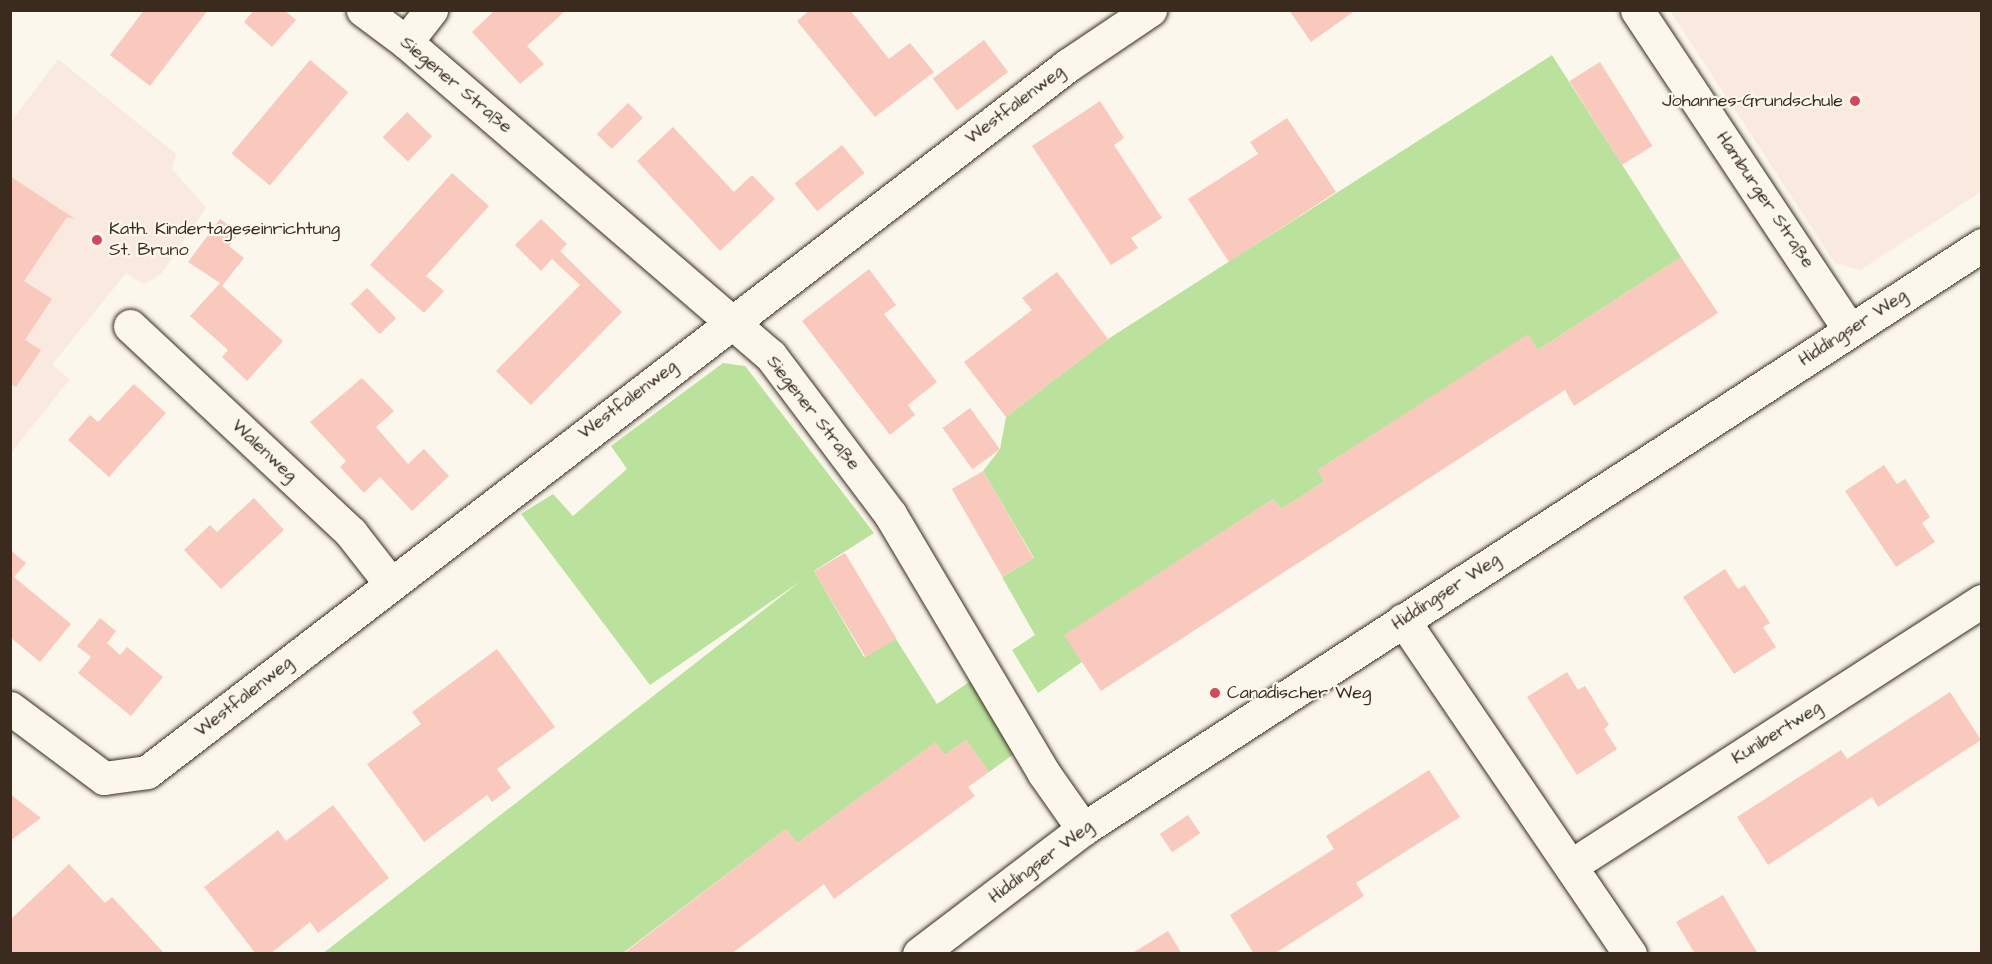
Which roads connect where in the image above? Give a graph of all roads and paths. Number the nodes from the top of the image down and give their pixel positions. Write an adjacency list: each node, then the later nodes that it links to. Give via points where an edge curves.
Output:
1 (363, 10): 5 (street, Siegener Straße)
2 (431, 10): 5 (street)
3 (1150, 10): 7 (street, Westfalenweg, via 1068,64)
4 (1637, 10): 9 (street, Hamburger Straße)
5 (406, 42): 7 (street, Siegener Straße)
6 (1982, 245): 9 (street, Hiddingser Weg)
7 (732, 321): 10 (street, Westfalenweg); 14 (street, Siegener Straße, via 771,356 890,514 1043,772)
8 (130, 326): 10 (street, Walenweg, via 351,533)
9 (1850, 330): 12 (street, Hiddingser Weg)
10 (390, 583): 13 (street, Westfalenweg, via 147,772 104,778)
11 (1976, 616): 15 (street, Kunibertweg)
12 (1403, 620): 14 (street, Hiddingser Weg); 15 (street)
13 (10, 708)
14 (1083, 829): 16 (street, Hiddingser Weg)
15 (1572, 864): 17 (street)
16 (920, 954)
17 (1630, 954)

